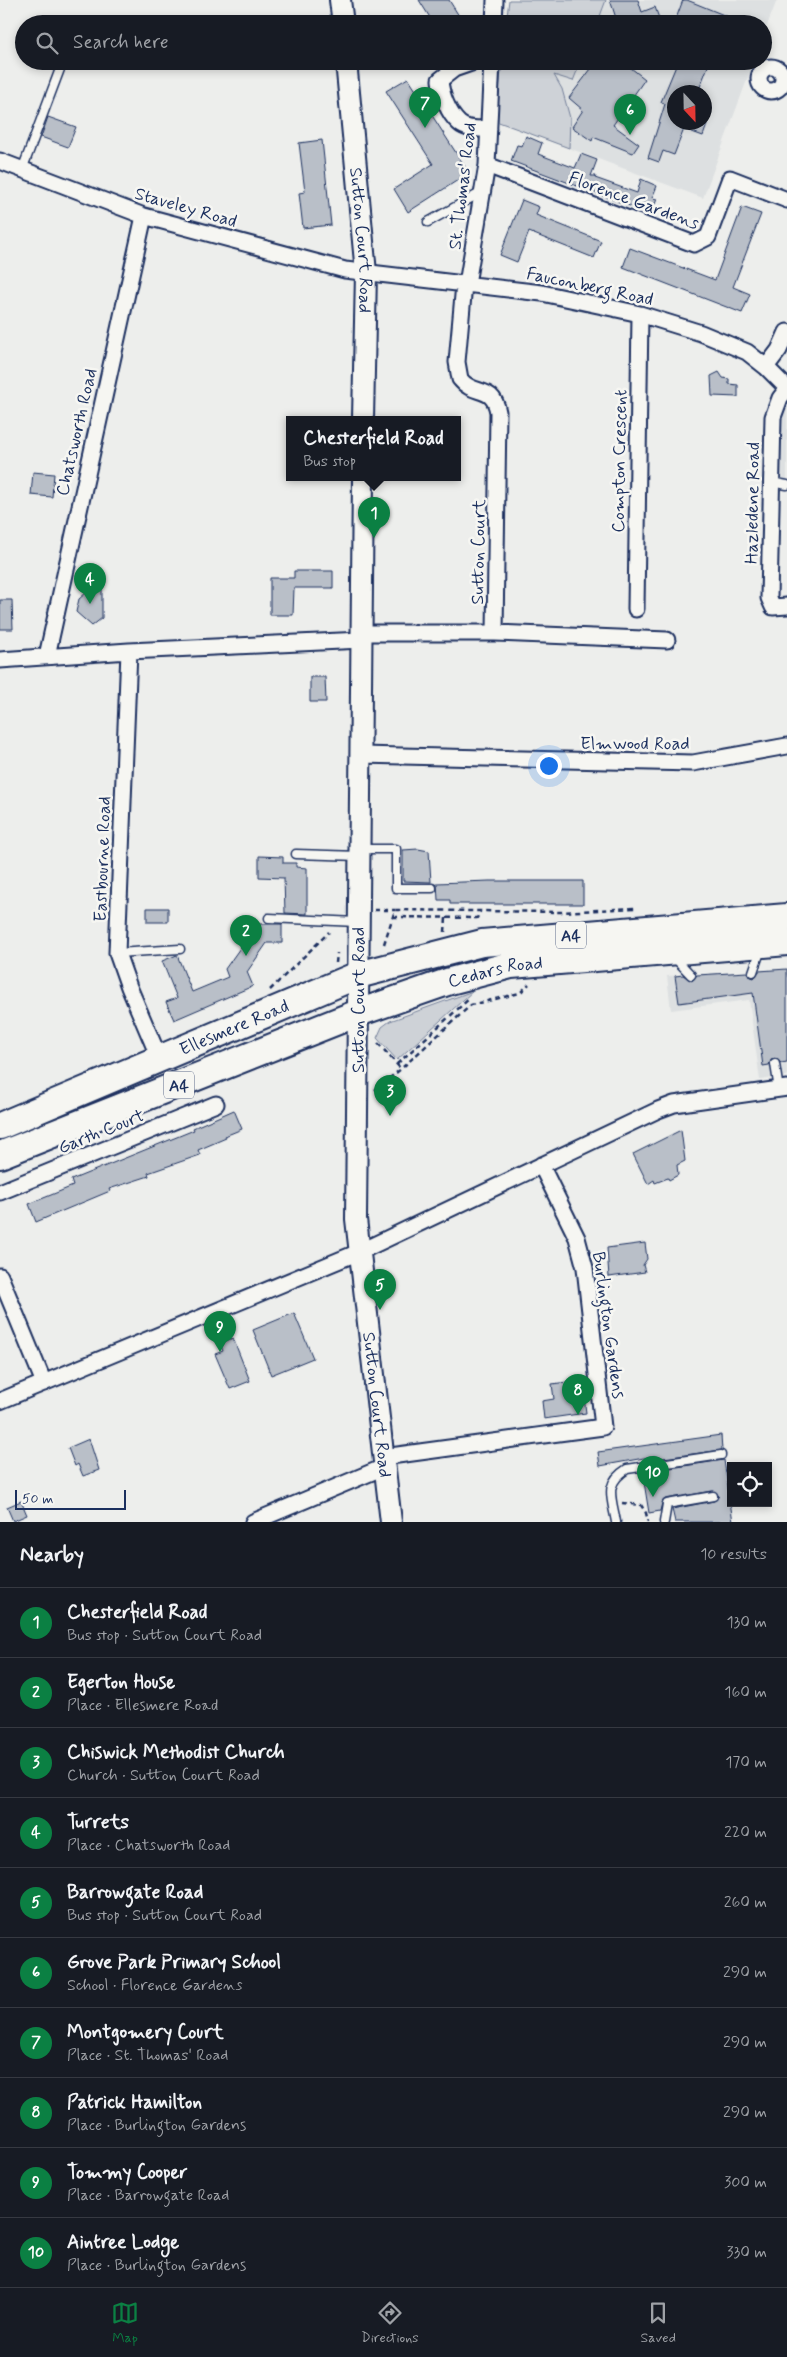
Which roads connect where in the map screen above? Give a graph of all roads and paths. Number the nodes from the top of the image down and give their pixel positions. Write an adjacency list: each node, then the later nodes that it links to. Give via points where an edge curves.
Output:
1 (340, 0): 3 (street)
2 (494, 0): 4 (street)
3 (342, 15)
4 (494, 15)
5 (59, 70): 12 (lane)
6 (347, 70): 17 (street, Sutton Court Road)
7 (453, 70): 9 (street, via 440,80 441,92 459,124)
8 (492, 70): 9 (street, St. Thomas' Road)
9 (489, 129): 11 (street, St. Thomas' Road)
10 (0, 160): 12 (street, Staveley Road)
11 (487, 165): 13 (street, St. Thomas' Road); 14 (street, Florence Gardens, via 694,244 708,237 730,178)
12 (22, 170): 15 (street, Staveley Road)
13 (482, 192): 16 (lane); 18 (street, St. Thomas' Road)
14 (787, 200)
15 (144, 216): 17 (street, Staveley Road); 33 (street, Chatsworth Road)
16 (428, 222)
17 (366, 273): 18 (street, Fauconberg Road); 23 (street, Sutton Court Road)
18 (466, 284): 19 (street, Fauconberg Road, via 542,293); 29 (street, Sutton Court, via 457,362 460,379 469,387 492,395 498,412)
19 (640, 314): 21 (street, Fauconberg Road, via 701,333 747,352); 28 (street, Compton Crescent)
20 (787, 332): 21 (street)
21 (766, 367): 22 (street, Fauconberg Road)
22 (787, 388): 25 (street, Hazledene Road, via 772,417)
23 (363, 416)
24 (363, 481): 30 (street, Sutton Court Road)
25 (771, 482): 26 (lane); 27 (street, Hazledene Road, via 769,598 774,607)
26 (787, 485)
27 (787, 606)
28 (636, 609)
29 (496, 633): 30 (street); 31 (street)
30 (362, 636): 32 (street); 36 (street, Sutton Court Road)
31 (667, 640)
32 (129, 651): 33 (street); 52 (street, Eastbourne Road)
33 (47, 656): 34 (street)
34 (0, 660)
35 (787, 746): 36 (street, Elmwood Road, via 694,763)
36 (361, 755): 37 (street, Sutton Court Road)
37 (359, 852): 38 (lane); 39 (lane, via 396,849 396,888); 46 (street, Sutton Court Road)
38 (296, 854)
39 (432, 888)
40 (644, 907): 41 (path, via 575,912)
41 (480, 912): 42 (path, via 395,910); 45 (path, via 477,918)
42 (393, 917): 45 (path); 48 (path)
43 (787, 917): 54 (highway, Cedars Road / A4, via 482,942)
44 (269, 918): 46 (lane)
45 (446, 918): 47 (path)
46 (349, 921): 54 (street, Sutton Court Road); 59 (path)
47 (445, 932)
48 (384, 944)
49 (775, 944): 51 (highway, Cedars Road / A4); 53 (lane)
50 (180, 948): 52 (lane)
51 (669, 952): 55 (lane); 61 (highway, Cedars Road / A4, via 511,965 450,981)
52 (117, 953): 63 (street, Eastbourne Road)
53 (753, 972)
54 (358, 975): 61 (street, Sutton Court Road); 63 (highway, Ellesmere Road / A4)
55 (691, 975)
56 (538, 982): 57 (path, Cedars Road)
57 (529, 983): 58 (path); 66 (path, Cedars Road, via 520,993 471,1005)
58 (518, 986)
59 (265, 994)
60 (476, 995): 64 (path)
61 (358, 1013): 68 (street, Sutton Court Road); 71 (highway, Ellesmere Road / A4)
62 (376, 1041): 64 (path)
63 (160, 1060): 70 (highway, Ellesmere Road / A4)
64 (397, 1064): 66 (path)
65 (775, 1064): 67 (lane)
66 (402, 1068): 68 (path, Cedars Road)
67 (783, 1089): 72 (street, via 674,1104)
68 (358, 1103): 74 (street, Sutton Court Road, via 356,1218)
69 (216, 1104): 73 (street, Garth Court)
70 (0, 1126)
71 (0, 1155)
72 (541, 1165): 74 (street); 79 (street, Burlington Gardens, via 577,1238 585,1268 603,1427)
73 (0, 1192)
74 (359, 1252): 76 (street); 79 (street, Sutton Court Road)
75 (0, 1276): 76 (street)
76 (44, 1383): 77 (street)
77 (0, 1401)
78 (721, 1455): 81 (lane, via 626,1469 615,1476 610,1486)
79 (384, 1462): 82 (street); 83 (street, Sutton Court Road)
80 (713, 1496): 86 (lane, via 667,1504)
81 (613, 1503): 84 (lane); 85 (path, via 641,1504)
82 (253, 1522)
83 (391, 1522)
84 (616, 1522)
85 (648, 1522)
86 (664, 1522)

